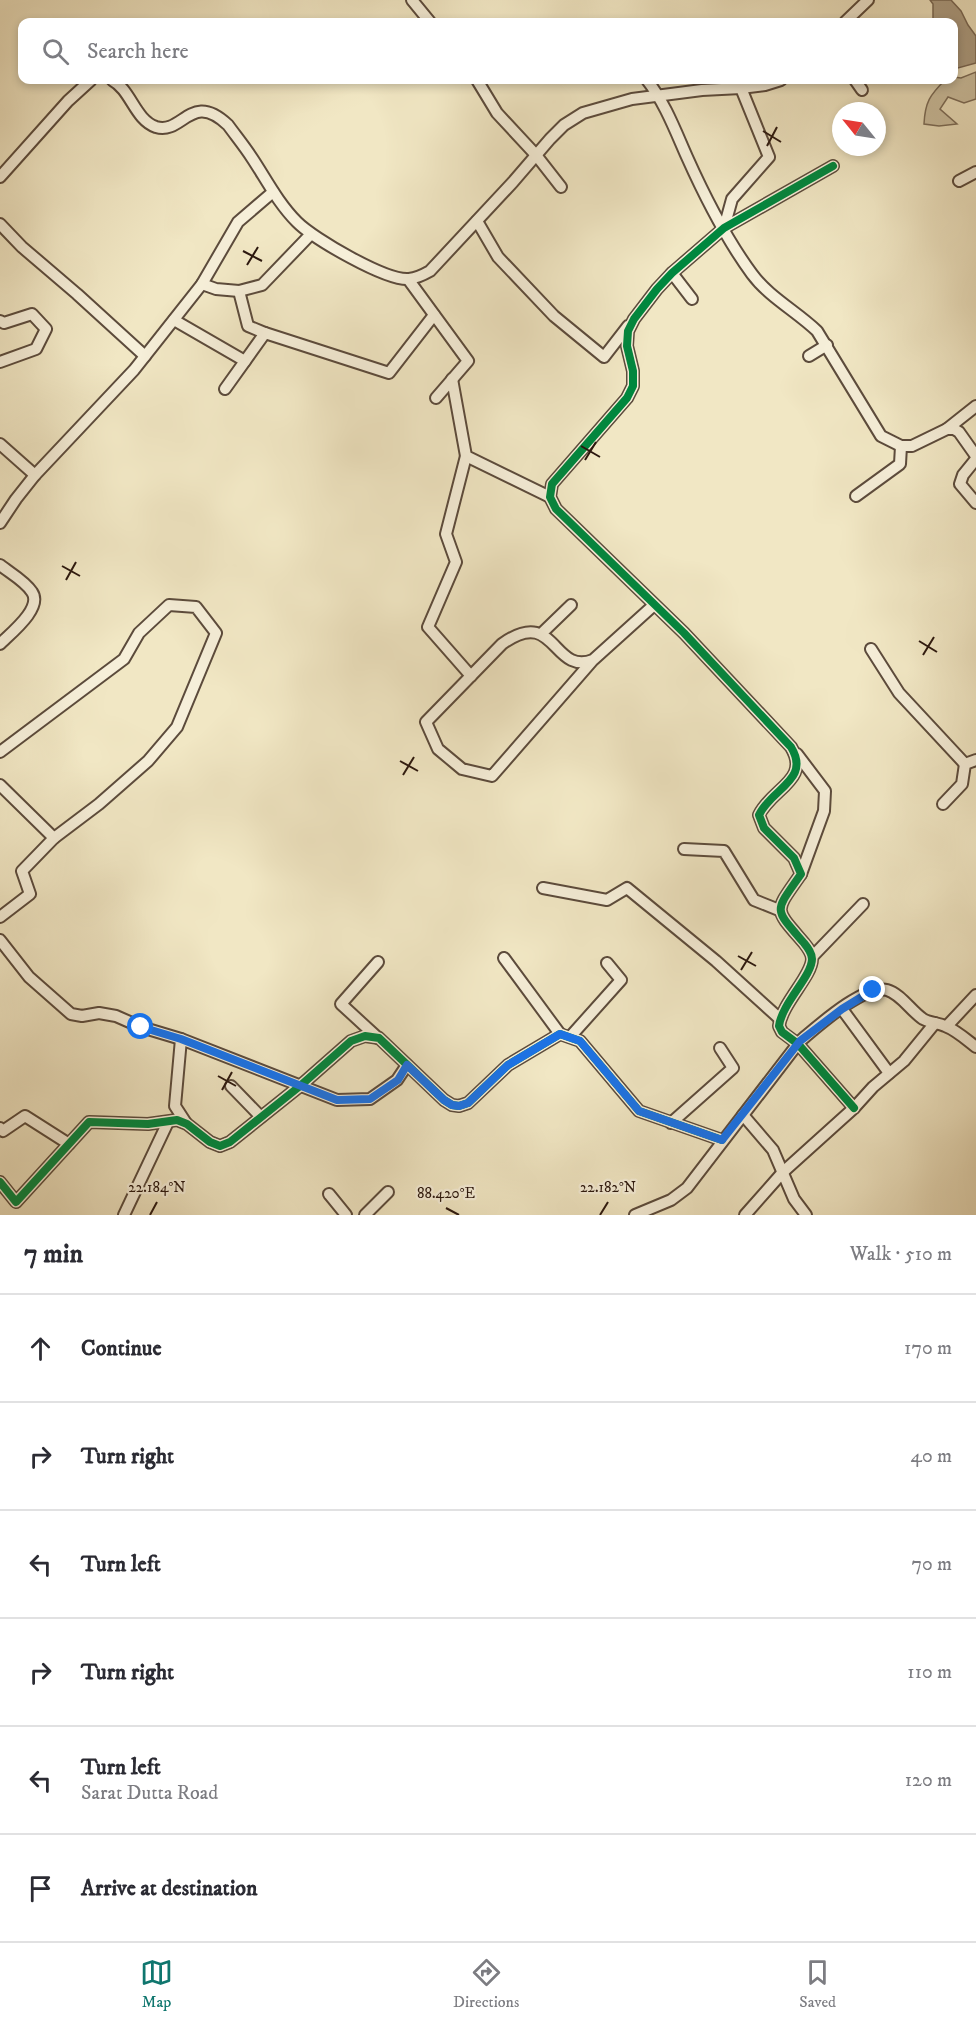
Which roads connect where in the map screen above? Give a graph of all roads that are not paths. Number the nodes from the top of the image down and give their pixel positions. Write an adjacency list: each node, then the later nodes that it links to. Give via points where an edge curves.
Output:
1 (412, 0): 3 (street)
2 (861, 2): 4 (street)
3 (427, 18)
4 (848, 18)
5 (87, 84): 17 (street)
6 (118, 84): 20 (street, via 145,120 158,128 203,111 218,116)
7 (479, 84): 14 (street, via 497,113)
8 (650, 84): 13 (street)
9 (768, 84): 11 (street)
10 (858, 84): 12 (street)
11 (741, 88): 13 (street); 23 (street, via 769,157 732,199)
12 (862, 90)
13 (660, 96): 14 (street, via 632,99 583,113 564,125); 23 (street)
14 (537, 155): 19 (street); 21 (street)
15 (832, 166): 23 (street)
16 (976, 172): 18 (street)
17 (0, 177)
18 (959, 181)
19 (561, 187)
20 (273, 192): 24 (street, via 296,222); 27 (street, via 238,222)
21 (477, 221): 26 (street, via 430,271); 31 (street, via 498,257 554,316 604,357)
22 (0, 224): 36 (street)
23 (724, 228): 25 (street); 35 (street, via 753,275 767,291 804,318)
24 (311, 234): 26 (street, via 364,265); 28 (street, via 262,285)
25 (672, 273): 29 (street); 31 (street)
26 (408, 279): 30 (street)
27 (202, 284): 28 (street); 32 (street)
28 (239, 291): 34 (street, via 248,326)
29 (692, 299)
30 (434, 315): 34 (street, via 389,373); 40 (street, via 468,361)
31 (634, 319): 51 (street, via 627,346 633,386 627,398 552,484)
32 (174, 320): 36 (street); 38 (street)
33 (0, 321): 39 (street, via 32,314 46,329 36,350)
34 (265, 333): 38 (street)
35 (826, 345): 37 (street); 46 (street, via 875,428 881,436)
36 (145, 356): 49 (street)
37 (810, 356)
38 (245, 361): 41 (street)
39 (0, 362)
40 (452, 379): 42 (street); 47 (street)
41 (225, 389)
42 (436, 398)
43 (976, 406): 44 (street)
44 (947, 429): 46 (street, via 912,446); 48 (street, via 959,432)
45 (0, 444): 49 (street)
46 (901, 446): 50 (street, via 900,464)
47 (466, 456): 51 (street); 61 (street, via 446,534 456,562 428,627)
48 (976, 457): 52 (street, via 960,484)
49 (35, 474): 53 (street)
50 (856, 496)
51 (550, 497): 56 (street, via 556,509)
52 (976, 503)
53 (0, 523)
54 (0, 565): 58 (street, via 34,593 35,602 32,612)
55 (571, 605): 57 (street)
56 (654, 605): 60 (street); 62 (street)
57 (541, 634): 60 (street, via 572,662 583,664); 61 (street, via 526,631 515,635)
58 (0, 644)
59 (871, 649): 65 (street, via 899,693)
60 (593, 660): 61 (street, via 492,776 462,769 438,749 426,722)
61 (471, 676)
62 (791, 747): 70 (street, via 825,791 824,811); 70 (street, via 798,758 796,771 764,804 759,815 764,828 794,858)
63 (0, 752): 68 (street, via 124,659 139,633 168,605 196,607 216,633 177,727 148,761)
64 (976, 760): 65 (street)
65 (965, 764): 67 (street, via 962,784)
66 (0, 785): 68 (street)
67 (943, 804)
68 (54, 838): 74 (street, via 22,871 30,894)
69 (684, 849): 73 (street, via 724,851 754,900)
70 (801, 874): 73 (street)
71 (543, 888): 82 (street, via 607,900 627,888 716,960)
72 (863, 904): 76 (street)
73 (780, 910): 76 (street)
74 (0, 917)
75 (0, 940): 87 (street, via 29,976 71,1014 116,1016)
76 (812, 957): 82 (street, via 811,966)
77 (504, 958): 85 (street)
78 (378, 962): 86 (street, via 340,1004)
79 (608, 963): 85 (street, via 621,980)
80 (976, 995): 84 (street)
81 (842, 1009): 83 (street, via 873,990 885,990 926,1021); 88 (street); 92 (street)
82 (780, 1019): 88 (street, via 782,1032)
83 (935, 1023): 84 (street); 92 (street)
84 (947, 1026): 89 (street)
85 (565, 1036): 91 (street, via 508,1065 468,1103 459,1106 444,1100); 99 (street, via 580,1041 639,1111)
86 (379, 1038): 91 (street); 94 (street, via 365,1036 351,1041)
87 (181, 1039): 94 (street); 100 (street, via 175,1106)
88 (798, 1044): 95 (street); 96 (street)
89 (976, 1047)
90 (720, 1048): 99 (street, via 733,1068)
91 (407, 1065): 94 (street, via 398,1080 370,1099 337,1100)
92 (889, 1073): 95 (street)
93 (231, 1086): 97 (street)
94 (300, 1086): 97 (street)
95 (854, 1108): 104 (street)
96 (743, 1114): 102 (street); 104 (street, via 773,1150)
97 (261, 1117): 100 (street, via 220,1146)
98 (168, 1122): 100 (street); 103 (street, via 89,1122); 108 (street)
99 (671, 1123): 102 (street)
100 (187, 1124)
101 (0, 1128): 103 (street, via 3,1131 25,1116)
102 (722, 1140): 111 (street, via 687,1188 671,1200)
103 (69, 1144): 105 (street, via 16,1202)
104 (783, 1172): 112 (street); 113 (street, via 794,1199)
105 (0, 1182)
106 (388, 1192): 110 (street)
107 (329, 1194): 109 (street)
108 (124, 1215)
109 (345, 1215)
110 (365, 1215)
111 (635, 1215)
112 (745, 1215)
113 (806, 1215)

